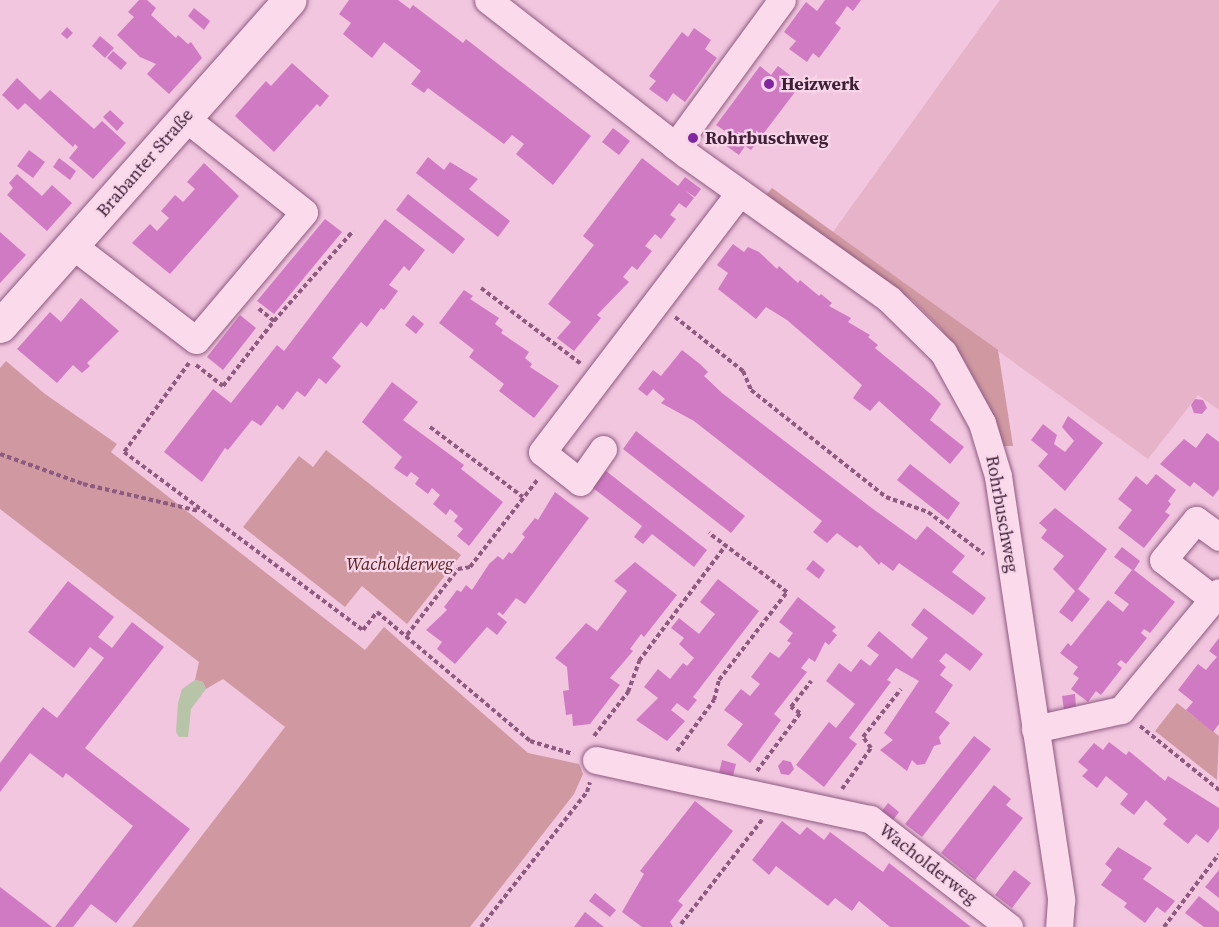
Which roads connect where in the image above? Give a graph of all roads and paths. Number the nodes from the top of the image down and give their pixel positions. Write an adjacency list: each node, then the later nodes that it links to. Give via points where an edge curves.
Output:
1 (289, 0): 4 (main road, Brabanter Straße)
2 (488, 0): 5 (street, Rohrbuschweg)
3 (782, 0): 5 (street)
4 (184, 117): 8 (main road, Brabanter Straße); 10 (street, via 304,212)
5 (675, 146): 6 (street, Rohrbuschweg)
6 (739, 193): 11 (street); 24 (street, Rohrbuschweg, via 890,299 943,352 982,423 998,476)
7 (353, 231): 12 (path)
8 (72, 245): 10 (street, via 196,340); 13 (main road, Brabanter Straße)
9 (481, 288): 14 (path)
10 (237, 291): 12 (path)
11 (655, 301): 14 (street); 24 (path, via 743,371 751,390 886,496 928,512 978,552)
12 (274, 321): 20 (path, via 223,386 191,360 124,452)
13 (0, 326)
14 (598, 377): 18 (street, via 542,452)
15 (430, 427): 19 (path)
16 (603, 449): 18 (street, via 580,482)
17 (0, 454): 20 (path, via 83,484)
18 (553, 461): 19 (path)
19 (524, 497): 26 (path, via 470,567 458,569)
20 (203, 512): 26 (path, via 363,630 377,612)
21 (709, 533): 23 (path)
22 (1219, 537): 25 (street, via 1196,520 1163,560)
23 (726, 545): 31 (path, via 639,661 628,692); 32 (path, via 787,592 719,680 714,700)
24 (1011, 560): 30 (street, Rohrbuschweg)
25 (1216, 595): 29 (street)
26 (407, 635): 31 (path, via 530,741)
27 (811, 681): 34 (path, via 791,707 800,713)
28 (901, 689): 36 (path, via 863,737 871,748)
29 (1121, 710): 30 (street); 33 (path)
30 (1035, 729): 41 (street, Rohrbuschweg, via 1061,900)
31 (588, 758): 32 (street, Wacholderweg); 39 (path, via 587,792)
32 (661, 773): 34 (street, Wacholderweg)
33 (1219, 789)
34 (742, 791): 35 (street, Wacholderweg)
35 (777, 800): 36 (street, Wacholderweg); 38 (path)
36 (826, 810): 40 (street, Wacholderweg, via 870,819)
37 (1219, 854): 42 (path)
38 (681, 924)
39 (481, 927)
40 (1009, 927)
41 (1059, 927)
42 (1164, 927)

